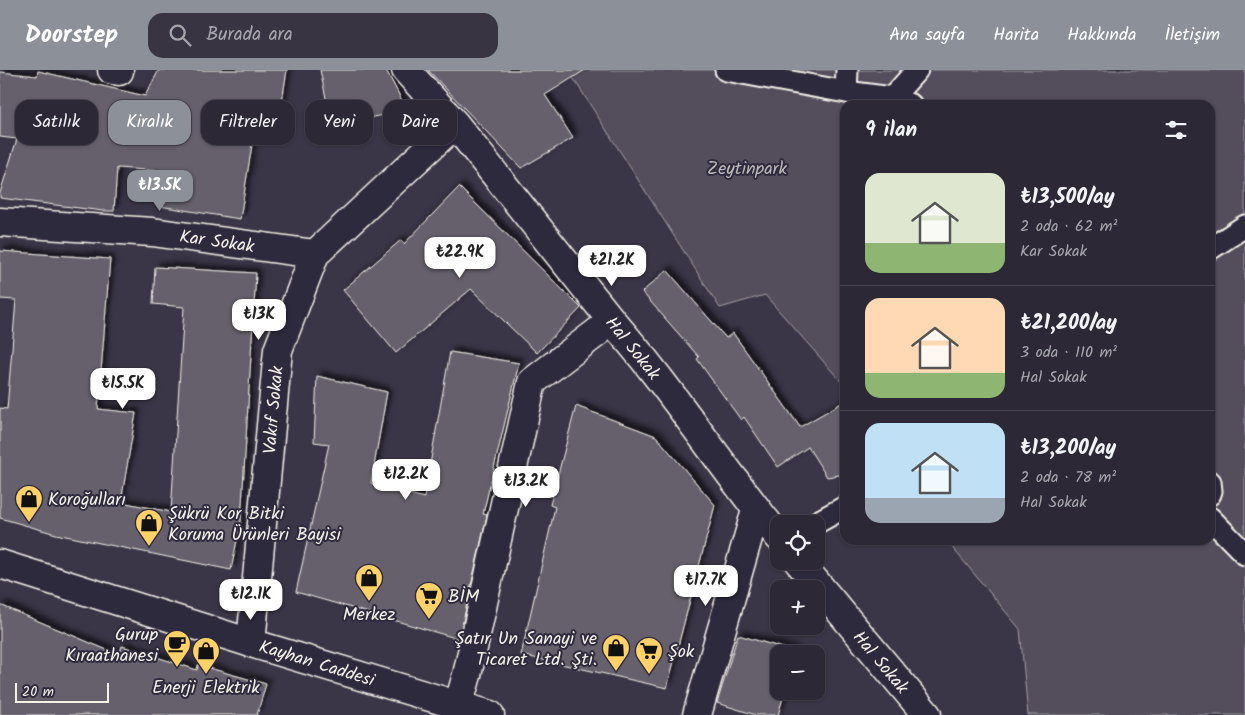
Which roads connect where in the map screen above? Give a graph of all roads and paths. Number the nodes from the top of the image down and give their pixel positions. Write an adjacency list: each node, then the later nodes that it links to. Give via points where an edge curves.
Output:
1 (406, 70): 6 (street, Hal Sokak)
2 (726, 70): 5 (street)
3 (847, 70): 5 (street)
4 (917, 70): 8 (street)
5 (846, 92): 7 (street)
6 (433, 100)
7 (895, 100)
8 (902, 100)
9 (457, 127): 15 (street, Hal Sokak)
10 (432, 145): 14 (street, Vakıf Sokak)
11 (0, 222): 14 (street, Kar Sokak, via 152,232)
12 (1245, 226): 13 (street)
13 (1215, 246)
14 (315, 254): 24 (street, Vakıf Sokak, via 278,350)
15 (612, 321): 16 (street, Hal Sokak, via 635,346); 25 (street, via 532,382)
16 (756, 510): 20 (street, Hal Sokak); 27 (street)
17 (840, 510): 18 (street)
18 (825, 518)
19 (1215, 523): 21 (street)
20 (770, 527)
21 (1245, 554)
22 (0, 564): 24 (street, Kayhan Caddesi)
23 (806, 570): 28 (street, Hal Sokak)
24 (252, 643): 25 (street, Kayhan Caddesi)
25 (458, 706): 26 (street, Kayhan Caddesi)
26 (490, 715)
27 (697, 715)
28 (927, 715)

